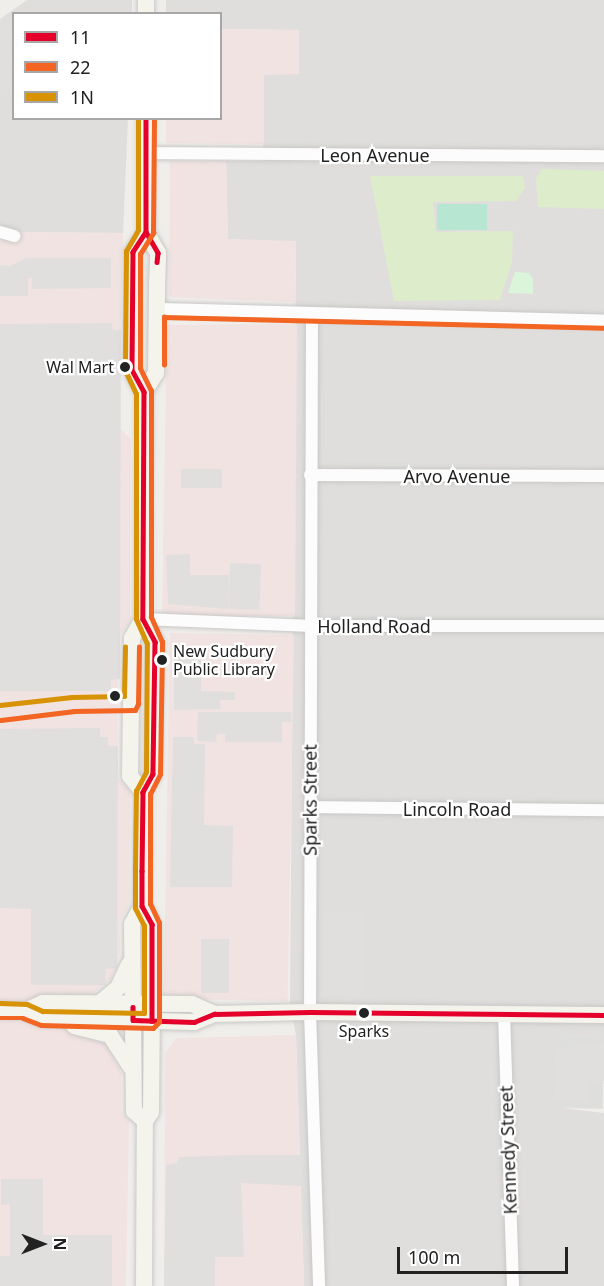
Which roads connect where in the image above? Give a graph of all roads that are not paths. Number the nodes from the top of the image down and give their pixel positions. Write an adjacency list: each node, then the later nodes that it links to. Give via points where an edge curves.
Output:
1 (146, 120): 2 (main road)
2 (146, 153): 3 (street, Leon Avenue); 5 (main road)
3 (604, 156)
4 (0, 232): 6 (street)
5 (146, 232): 7 (main road, via 158,253); 10 (main road, via 134,252 132,370)
6 (14, 236)
7 (157, 309): 8 (street); 10 (main road, via 156,373)
8 (312, 315): 9 (street); 11 (street, Sparks Street)
9 (604, 321)
10 (144, 392): 13 (main road)
11 (310, 475): 12 (street, Arvo Avenue); 14 (street, Sparks Street)
12 (604, 476)
13 (143, 620): 14 (street, Holland Road); 16 (main road, via 154,642 153,774); 16 (main road, via 132,638 130,776)
14 (312, 626): 15 (street, Holland Road); 17 (street, Sparks Street)
15 (604, 626)
16 (143, 792): 19 (main road)
17 (310, 807): 18 (street, Lincoln Road); 26 (street, Sparks Street)
18 (604, 810)
19 (142, 906): 20 (main road, via 132,924); 23 (main road, via 152,924)
20 (133, 954): 21 (main road, via 124,980); 22 (main road)
21 (100, 1003): 22 (main road); 25 (main road, via 43,1003)
22 (133, 1003): 23 (main road); 31 (main road)
23 (152, 1003): 27 (main road, via 192,1004); 32 (main road)
24 (0, 1010): 25 (main road)
25 (25, 1011): 30 (main road)
26 (310, 1012): 27 (main road); 28 (main road); 36 (street, Sparks Street)
27 (214, 1014): 32 (main road, via 194,1022)
28 (504, 1014): 29 (main road); 37 (street, Kennedy Street)
29 (604, 1016)
30 (51, 1018): 31 (main road); 33 (main road, via 110,1035 123,1049)
31 (133, 1020): 32 (main road); 33 (main road)
32 (152, 1021): 34 (main road, via 151,1112)
33 (134, 1074): 34 (main road, via 134,1111)
34 (145, 1121): 35 (main road)
35 (144, 1286)
36 (319, 1286)
37 (513, 1286)

